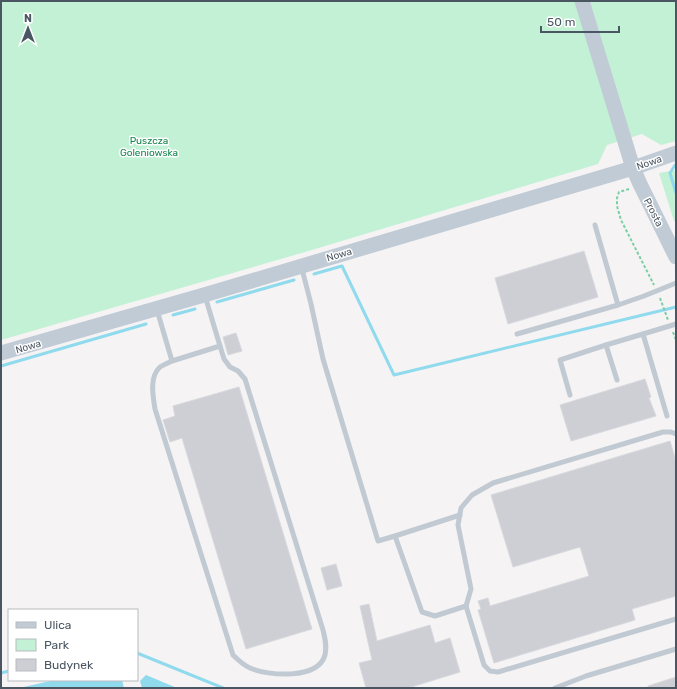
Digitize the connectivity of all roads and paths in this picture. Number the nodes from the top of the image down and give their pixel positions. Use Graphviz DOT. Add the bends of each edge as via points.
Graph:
graph roads {
  1 [pos="582,1"];
  2 [pos="676,153"];
  3 [pos="633,168"];
  4 [pos="633,187"];
  5 [pos="595,226"];
  6 [pos="676,256"];
  7 [pos="301,266"];
  8 [pos="676,283"];
  9 [pos="657,291"];
  10 [pos="204,295"];
  11 [pos="618,305"];
  12 [pos="156,309"];
  13 [pos="673,325"];
  14 [pos="517,334"];
  15 [pos="643,334"];
  16 [pos="676,340"];
  17 [pos="606,345"];
  18 [pos="220,346"];
  19 [pos="1,353"];
  20 [pos="172,361"];
  21 [pos="617,380"];
  22 [pos="570,395"];
  23 [pos="667,416"];
  24 [pos="676,434"];
  25 [pos="460,515"];
  26 [pos="394,536"];
  27 [pos="466,606"];
  28 [pos="676,619"];
  29 [pos="676,649"];
  30 [pos="555,688"];
  1 -- 3 [label="street, Prosta"];
  2 -- 3 [label="street, Nowa"];
  3 -- 6 [label="street, Prosta"];
  3 -- 7 [label="street, Nowa"];
  4 -- 9 [label="path" via="619,192 617,206 621,220"];
  5 -- 11 [label="lane"];
  7 -- 10 [label="street, Nowa"];
  7 -- 26 [label="lane" via="322,359 378,541"];
  8 -- 9 [label="lane"];
  9 -- 11 [label="lane"];
  9 -- 13 [label="path"];
  10 -- 12 [label="street, Nowa"];
  10 -- 18 [label="lane"];
  11 -- 14 [label="lane"];
  12 -- 19 [label="street, Nowa"];
  12 -- 20 [label="lane"];
  13 -- 15 [label="lane"];
  13 -- 16 [label="path"];
  15 -- 17 [label="lane"];
  15 -- 23 [label="lane"];
  17 -- 21 [label="lane"];
  17 -- 22 [label="lane" via="560,360"];
  18 -- 20 [label="lane"];
  18 -- 20 [label="lane" via="230,367 245,379 324,630 324,655 313,669 298,673 272,674 250,668 232,655 154,400 154,378 160,368"];
  24 -- 25 [label="lane" via="663,432 493,483 472,496 461,508"];
  25 -- 26 [label="lane"];
  25 -- 27 [label="lane" via="458,525 471,589"];
  26 -- 27 [label="lane" via="422,612 434,616"];
  27 -- 28 [label="lane" via="484,665 490,671 498,672"];
  29 -- 30 [label="lane"];
}
